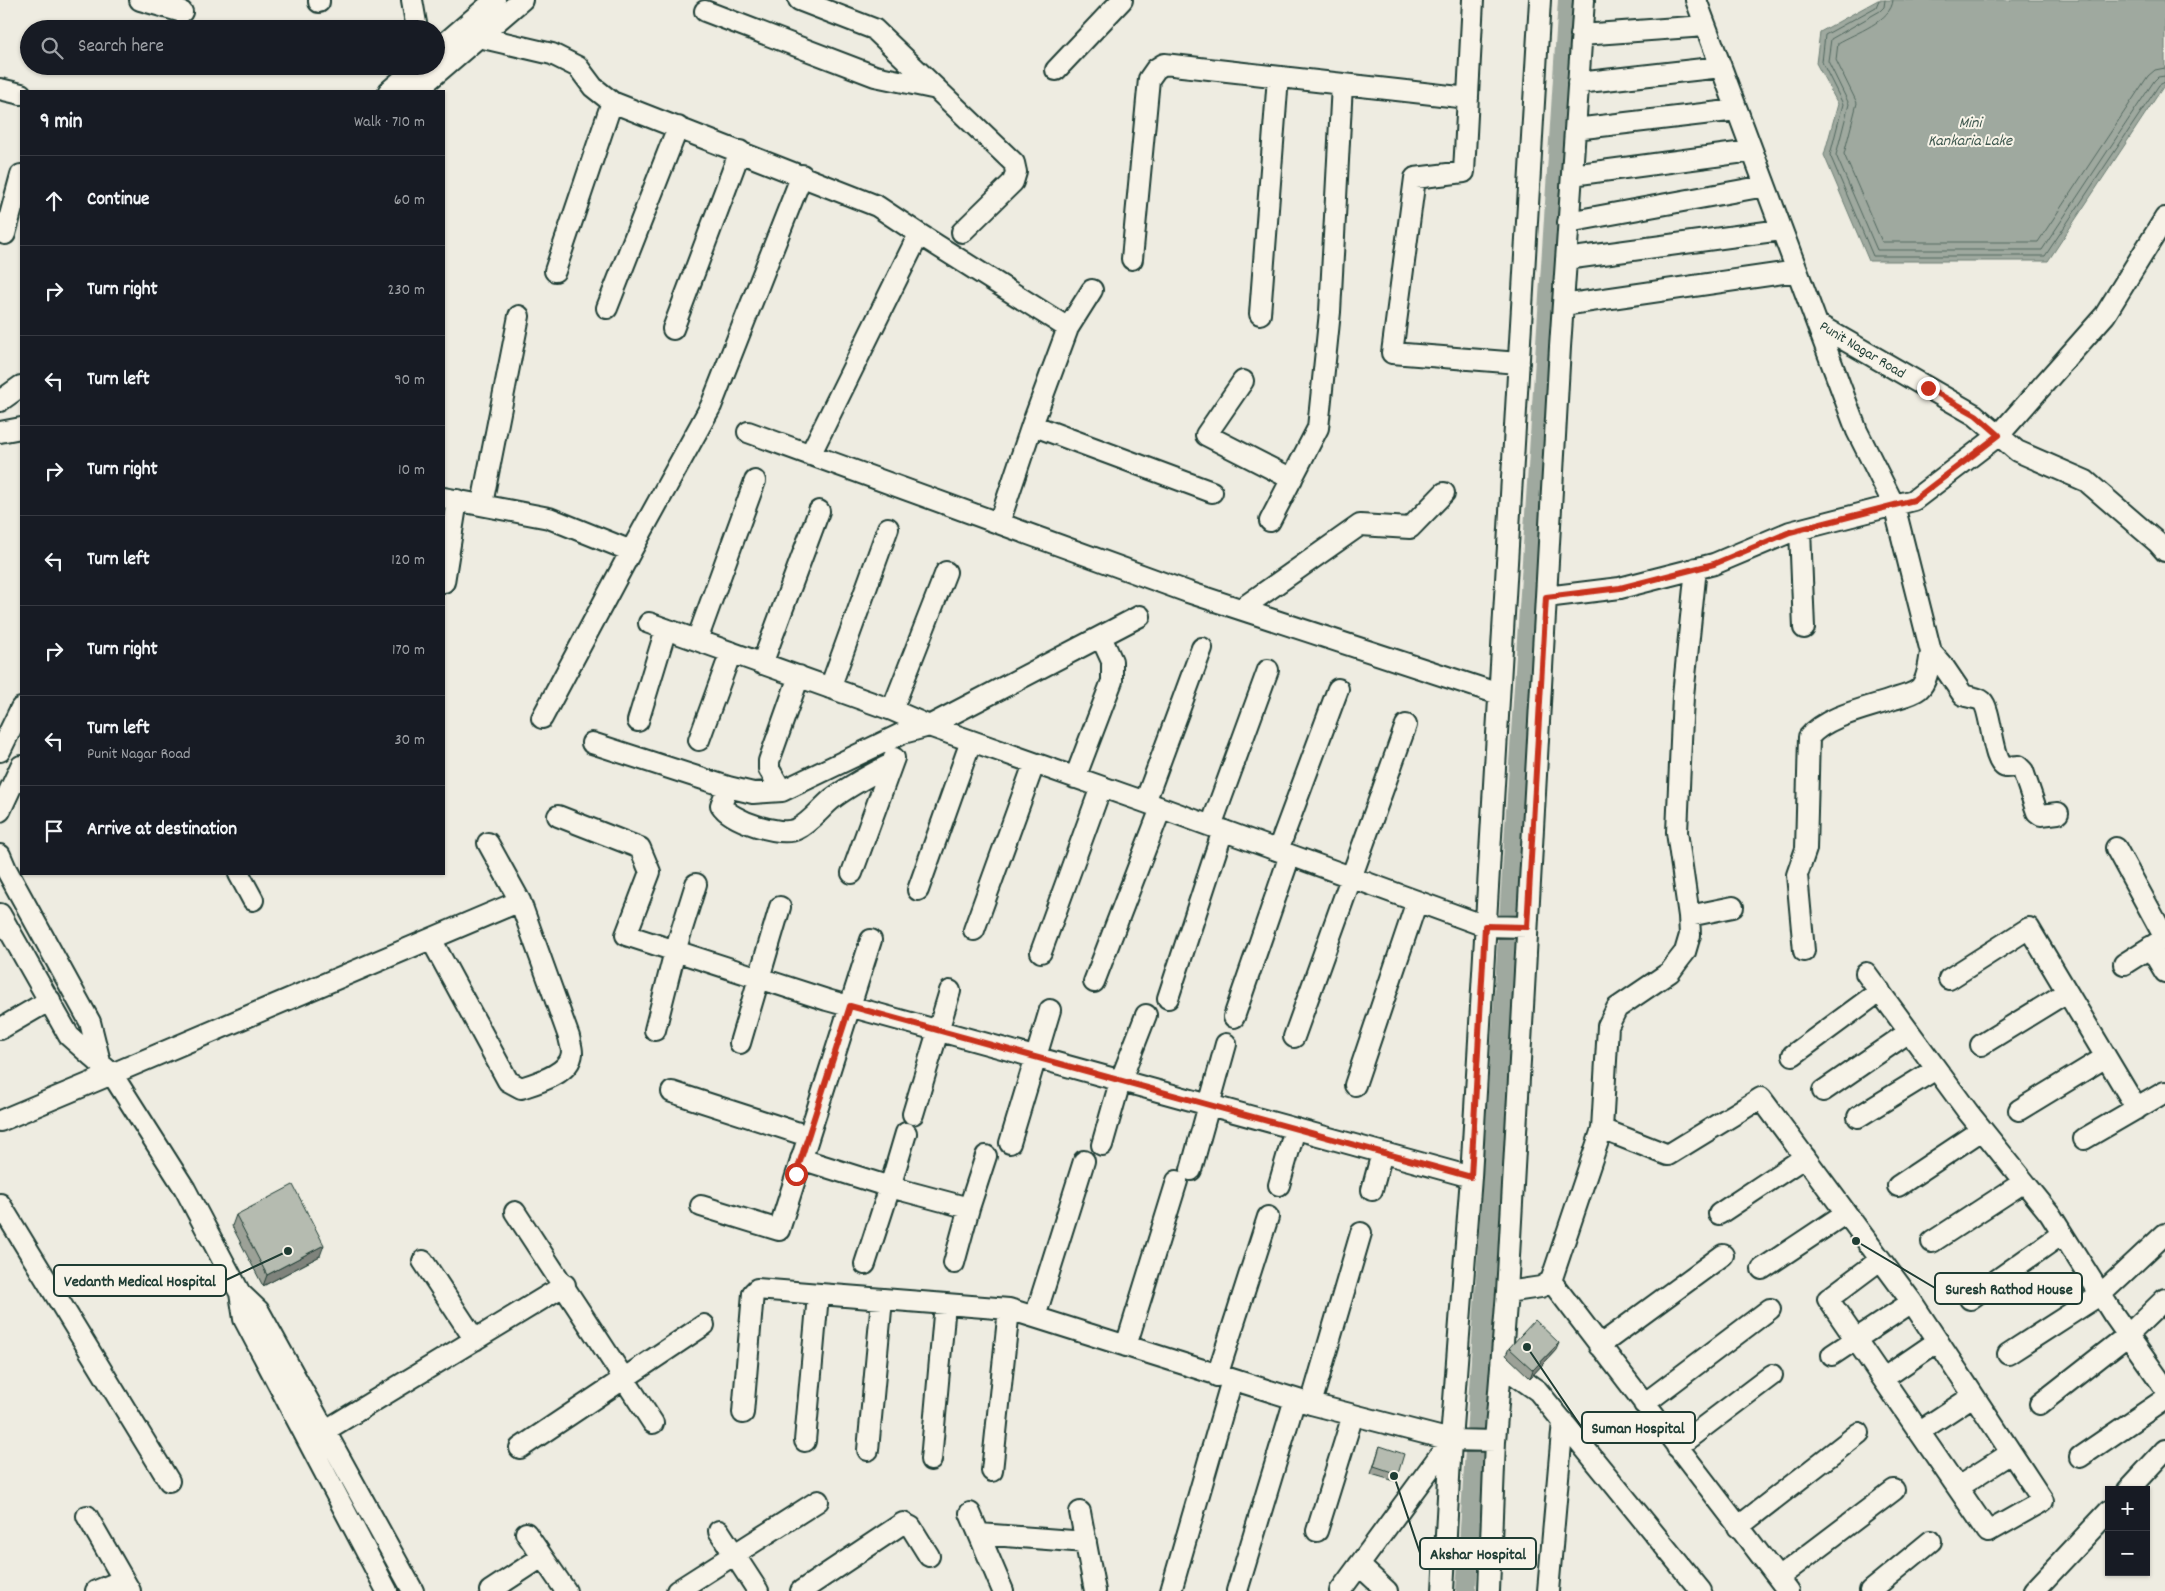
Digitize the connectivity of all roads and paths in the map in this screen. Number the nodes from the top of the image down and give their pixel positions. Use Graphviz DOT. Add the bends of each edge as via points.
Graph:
graph roads {
  1 [pos="140,0"];
  2 [pos="412,0"];
  3 [pos="495,0"];
  4 [pos="522,0"];
  5 [pos="799,0"];
  6 [pos="1122,0"];
  7 [pos="1473,0"];
  8 [pos="1540,0"];
  9 [pos="1584,0"];
  10 [pos="1696,0"];
  11 [pos="705,11"];
  12 [pos="182,12"];
  13 [pos="415,20"];
  14 [pos="1705,26"];
  15 [pos="1581,35"];
  16 [pos="478,37"];
  17 [pos="445,42"];
  18 [pos="445,66"];
  19 [pos="1721,68"];
  20 [pos="1056,70"];
  21 [pos="408,75"];
  22 [pos="434,75"];
  23 [pos="1278,77"];
  24 [pos="1578,83"];
  25 [pos="1342,84"];
  26 [pos="0,89"];
  27 [pos="937,89"];
  28 [pos="390,90"];
  29 [pos="417,90"];
  30 [pos="20,94"];
  31 [pos="1468,98"];
  32 [pos="612,102"];
  33 [pos="1737,110"];
  34 [pos="678,127"];
  35 [pos="1575,129"];
  36 [pos="740,151"];
  37 [pos="1752,152"];
  38 [pos="802,175"];
  39 [pos="1572,175"];
  40 [pos="20,179"];
  41 [pos="1765,186"];
  42 [pos="2165,218"];
  43 [pos="1568,222"];
  44 [pos="1781,230"];
  45 [pos="962,232"];
  46 [pos="5,234"];
  47 [pos="919,234"];
  48 [pos="1132,259"];
  49 [pos="1566,259"];
  50 [pos="556,271"];
  51 [pos="1797,271"];
  52 [pos="1092,290"];
  53 [pos="1563,306"];
  54 [pos="607,308"];
  55 [pos="1260,314"];
  56 [pos="519,316"];
  57 [pos="1817,324"];
  58 [pos="673,328"];
  59 [pos="1068,328"];
  60 [pos="1518,363"];
  61 [pos="1243,381"];
  62 [pos="20,387"];
  63 [pos="0,401"];
  64 [pos="1032,425"];
  65 [pos="20,428"];
  66 [pos="0,432"];
  67 [pos="748,432"];
  68 [pos="1999,435"];
  69 [pos="810,454"];
  70 [pos="1292,479"];
  71 [pos="755,481"];
  72 [pos="1212,492"];
  73 [pos="1444,493"];
  74 [pos="450,499"];
  75 [pos="482,504"];
  76 [pos="1894,505"];
  77 [pos="819,510"];
  78 [pos="1270,521"];
  79 [pos="999,523"];
  80 [pos="888,528"];
  81 [pos="1800,530"];
  82 [pos="2163,545"];
  83 [pos="631,551"];
  84 [pos="445,568"];
  85 [pos="1696,568"];
  86 [pos="946,572"];
  87 [pos="1546,597"];
  88 [pos="1240,610"];
  89 [pos="1140,616"];
  90 [pos="1804,628"];
  91 [pos="1101,636"];
  92 [pos="697,640"];
  93 [pos="1202,648"];
  94 [pos="731,652"];
  95 [pos="1931,652"];
  96 [pos="762,664"];
  97 [pos="1268,670"];
  98 [pos="799,676"];
  99 [pos="830,688"];
  100 [pos="1338,690"];
  101 [pos="1499,694"];
  102 [pos="20,710"];
  103 [pos="892,710"];
  104 [pos="542,718"];
  105 [pos="638,721"];
  106 [pos="1406,725"];
  107 [pos="929,726"];
  108 [pos="904,733"];
  109 [pos="699,740"];
  110 [pos="971,741"];
  111 [pos="592,743"];
  112 [pos="0,751"];
  113 [pos="891,764"];
  114 [pos="1034,764"];
  115 [pos="20,768"];
  116 [pos="1075,778"];
  117 [pos="1101,786"];
  118 [pos="728,788"];
  119 [pos="782,791"];
  120 [pos="1153,805"];
  121 [pos="0,811"];
  122 [pos="2058,813"];
  123 [pos="558,816"];
  124 [pos="1217,828"];
  125 [pos="488,843"];
  126 [pos="2116,848"];
  127 [pos="1284,852"];
  128 [pos="0,855"];
  129 [pos="852,873"];
  130 [pos="240,875"];
  131 [pos="1351,877"];
  132 [pos="696,884"];
  133 [pos="918,890"];
  134 [pos="253,900"];
  135 [pos="520,901"];
  136 [pos="1417,901"];
  137 [pos="780,907"];
  138 [pos="1733,907"];
  139 [pos="0,914"];
  140 [pos="1688,916"];
  141 [pos="1485,926"];
  142 [pos="1527,927"];
  143 [pos="974,930"];
  144 [pos="431,939"];
  145 [pos="871,940"];
  146 [pos="2160,941"];
  147 [pos="675,951"];
  148 [pos="1041,952"];
  149 [pos="1804,952"];
  150 [pos="2124,964"];
  151 [pos="2165,972"];
  152 [pos="1866,973"];
  153 [pos="759,978"];
  154 [pos="1949,979"];
  155 [pos="1094,982"];
  156 [pos="950,991"];
  157 [pos="1880,991"];
  158 [pos="2067,992"];
  159 [pos="1168,998"];
  160 [pos="50,1000"];
  161 [pos="850,1006"];
  162 [pos="1050,1010"];
  163 [pos="1146,1015"];
  164 [pos="1234,1017"];
  165 [pos="0,1029"];
  166 [pos="655,1030"];
  167 [pos="939,1030"];
  168 [pos="1910,1032"];
  169 [pos="1294,1037"];
  170 [pos="740,1043"];
  171 [pos="1226,1044"];
  172 [pos="1981,1045"];
  173 [pos="1792,1055"];
  174 [pos="1036,1057"];
  175 [pos="2106,1057"];
  176 [pos="106,1068"];
  177 [pos="1936,1069"];
  178 [pos="1120,1082"];
  179 [pos="1356,1085"];
  180 [pos="1823,1091"];
  181 [pos="672,1092"];
  182 [pos="2165,1092"];
  183 [pos="1208,1106"];
  184 [pos="2136,1109"];
  185 [pos="2019,1110"];
  186 [pos="913,1114"];
  187 [pos="1858,1117"];
  188 [pos="0,1121"];
  189 [pos="1295,1129"];
  190 [pos="1602,1129"];
  191 [pos="1982,1130"];
  192 [pos="906,1132"];
  193 [pos="808,1136"];
  194 [pos="2084,1139"];
  195 [pos="1010,1143"];
  196 [pos="1102,1145"];
  197 [pos="1382,1153"];
  198 [pos="986,1156"];
  199 [pos="1805,1157"];
  200 [pos="801,1159"];
  201 [pos="1084,1161"];
  202 [pos="1471,1177"];
  203 [pos="2024,1182"];
  204 [pos="1279,1185"];
  205 [pos="1898,1186"];
  206 [pos="890,1187"];
  207 [pos="1372,1190"];
  208 [pos="0,1204"];
  209 [pos="701,1206"];
  210 [pos="969,1208"];
  211 [pos="515,1212"];
  212 [pos="1846,1212"];
  213 [pos="1719,1214"];
  214 [pos="1268,1216"];
  215 [pos="1361,1233"];
  216 [pos="2062,1234"];
  217 [pos="2165,1234"];
  218 [pos="1932,1242"];
  219 [pos="1723,1255"];
  220 [pos="1880,1260"];
  221 [pos="423,1261"];
  222 [pos="954,1263"];
  223 [pos="865,1264"];
  224 [pos="1762,1269"];
  225 [pos="1551,1281"];
  226 [pos="565,1285"];
  227 [pos="1507,1292"];
  228 [pos="240,1293"];
  229 [pos="2101,1294"];
  230 [pos="818,1295"];
  231 [pos="2165,1298"];
  232 [pos="882,1299"];
  233 [pos="1970,1299"];
  234 [pos="1912,1302"];
  235 [pos="945,1304"];
  236 [pos="1009,1309"];
  237 [pos="1770,1309"];
  238 [pos="1035,1317"];
  239 [pos="704,1324"];
  240 [pos="2128,1335"];
  241 [pos="1856,1338"];
  242 [pos="475,1340"];
  243 [pos="1938,1341"];
  244 [pos="1126,1346"];
  245 [pos="1599,1346"];
  246 [pos="2008,1354"];
  247 [pos="1832,1355"];
  248 [pos="1501,1365"];
  249 [pos="1772,1375"];
  250 [pos="2162,1375"];
  251 [pos="1225,1378"];
  252 [pos="1884,1378"];
  253 [pos="624,1379"];
  254 [pos="1974,1396"];
  255 [pos="2165,1399"];
  256 [pos="1303,1402"];
  257 [pos="1644,1404"];
  258 [pos="2040,1404"];
  259 [pos="743,1413"];
  260 [pos="1353,1415"];
  261 [pos="1563,1421"];
  262 [pos="653,1424"];
  263 [pos="326,1430"];
  264 [pos="1920,1431"];
  265 [pos="1858,1433"];
  266 [pos="1450,1440"];
  267 [pos="805,1441"];
  268 [pos="1495,1441"];
  269 [pos="1677,1447"];
  270 [pos="520,1448"];
  271 [pos="868,1450"];
  272 [pos="2165,1450"];
  273 [pos="2011,1453"];
  274 [pos="2080,1457"];
  275 [pos="930,1460"];
  276 [pos="992,1471"];
  277 [pos="169,1481"];
  278 [pos="2132,1486"];
  279 [pos="1958,1487"];
  280 [pos="1894,1490"];
  281 [pos="818,1501"];
  282 [pos="1080,1512"];
  283 [pos="970,1513"];
  284 [pos="2105,1515"];
  285 [pos="87,1516"];
  286 [pos="1738,1527"];
  287 [pos="719,1531"];
  288 [pos="1317,1532"];
  289 [pos="526,1533"];
  290 [pos="979,1534"];
  291 [pos="1931,1541"];
  292 [pos="1086,1542"];
  293 [pos="735,1554"];
  294 [pos="929,1556"];
  295 [pos="542,1557"];
  296 [pos="1359,1565"];
  297 [pos="1783,1585"];
  298 [pos="126,1586"];
  299 [pos="96,1591"];
  300 [pos="387,1591"];
  301 [pos="413,1591"];
  302 [pos="490,1591"];
  303 [pos="566,1591"];
  304 [pos="677,1591"];
  305 [pos="758,1591"];
  306 [pos="801,1591"];
  307 [pos="1003,1591"];
  308 [pos="1095,1591"];
  309 [pos="1171,1591"];
  310 [pos="1237,1591"];
  311 [pos="1340,1591"];
  312 [pos="1387,1591"];
  313 [pos="1443,1591"];
  314 [pos="1489,1591"];
  315 [pos="1548,1591"];
  316 [pos="1701,1591"];
  317 [pos="1870,1591"];
  318 [pos="2034,1591"];
  1 -- 12 [label="street"];
  2 -- 13 [label="street"];
  3 -- 17 [label="street"];
  4 -- 16 [label="street"];
  5 -- 27 [label="street" via="874,30"];
  6 -- 20 [label="street"];
  7 -- 31 [label="street"];
  8 -- 60 [label="street"];
  9 -- 15 [label="street"];
  10 -- 14 [label="street, Punit Nagar Road"];
  11 -- 27 [label="street" via="875,76"];
  14 -- 15 [label="street"];
  14 -- 19 [label="street, Punit Nagar Road"];
  15 -- 24 [label="street"];
  16 -- 18 [label="street"];
  16 -- 32 [label="street" via="552,54 578,67 593,87"];
  19 -- 24 [label="street"];
  19 -- 33 [label="street, Punit Nagar Road"];
  21 -- 28 [label="street"];
  22 -- 29 [label="street"];
  23 -- 25 [label="street"];
  23 -- 48 [label="street" via="1164,64 1156,69 1149,79"];
  23 -- 55 [label="street"];
  24 -- 35 [label="street"];
  25 -- 31 [label="street"];
  25 -- 70 [label="street" via="1330,312 1318,428"];
  26 -- 30 [label="street"];
  27 -- 45 [label="street" via="1014,163 1016,172 1013,182"];
  31 -- 60 [label="street" via="1464,172 1414,178 1392,353"];
  32 -- 34 [label="street"];
  32 -- 50 [label="street"];
  33 -- 35 [label="street"];
  33 -- 37 [label="street, Punit Nagar Road"];
  34 -- 36 [label="street"];
  34 -- 54 [label="street"];
  35 -- 39 [label="street"];
  36 -- 38 [label="street"];
  36 -- 58 [label="street"];
  37 -- 39 [label="street"];
  37 -- 41 [label="street, Punit Nagar Road"];
  38 -- 47 [label="street" via="877,206"];
  38 -- 83 [label="street" via="711,406"];
  39 -- 43 [label="street"];
  40 -- 46 [label="street"];
  41 -- 43 [label="street"];
  41 -- 44 [label="street, Punit Nagar Road"];
  42 -- 68 [label="street" via="2104,315"];
  43 -- 49 [label="street"];
  44 -- 49 [label="street"];
  44 -- 51 [label="street, Punit Nagar Road"];
  47 -- 59 [label="street"];
  47 -- 69 [label="street"];
  49 -- 53 [label="street"];
  51 -- 53 [label="street"];
  51 -- 57 [label="street, Punit Nagar Road"];
  52 -- 59 [label="street"];
  53 -- 87 [label="street"];
  56 -- 75 [label="street"];
  57 -- 68 [label="street, Punit Nagar Road" via="1976,415"];
  57 -- 76 [label="street" via="1857,431"];
  59 -- 64 [label="street"];
  60 -- 101 [label="street"];
  61 -- 70 [label="street" via="1206,435"];
  62 -- 63 [label="street"];
  64 -- 72 [label="street"];
  64 -- 79 [label="street"];
  65 -- 66 [label="street"];
  67 -- 69 [label="street"];
  68 -- 76 [label="street" via="1914,500"];
  68 -- 82 [label="street, Punit Nagar Road" via="2017,451 2086,481"];
  69 -- 79 [label="street"];
  70 -- 78 [label="street"];
  71 -- 92 [label="street"];
  73 -- 88 [label="street" via="1410,528 1360,526"];
  74 -- 75 [label="street"];
  74 -- 84 [label="street"];
  75 -- 83 [label="street" via="549,518"];
  76 -- 81 [label="street"];
  76 -- 95 [label="street"];
  77 -- 96 [label="street"];
  79 -- 88 [label="street"];
  80 -- 99 [label="street"];
  81 -- 85 [label="street"];
  81 -- 90 [label="street"];
  83 -- 104 [label="street"];
  85 -- 87 [label="street" via="1620,588"];
  85 -- 140 [label="street" via="1683,696 1677,832"];
  86 -- 103 [label="street"];
  87 -- 142 [label="street"];
  88 -- 101 [label="street"];
  89 -- 91 [label="street"];
  91 -- 107 [label="street"];
  91 -- 116 [label="street" via="1112,661 1112,681"];
  92 -- 94 [label="street"];
  92 -- 105 [label="street" via="658,626"];
  93 -- 120 [label="street"];
  94 -- 96 [label="street"];
  94 -- 109 [label="street"];
  95 -- 122 [label="street" via="1963,695 1977,698 1984,704 2002,764 2018,766 2023,771 2037,812 2041,815"];
  95 -- 149 [label="street" via="1919,688 1827,722 1809,737 1806,849 1797,875"];
  96 -- 98 [label="street"];
  97 -- 124 [label="street"];
  98 -- 99 [label="street"];
  98 -- 119 [label="street" via="769,761 769,769"];
  99 -- 103 [label="street"];
  100 -- 127 [label="street"];
  101 -- 141 [label="street"];
  102 -- 112 [label="street"];
  103 -- 107 [label="street"];
  106 -- 131 [label="street"];
  107 -- 108 [label="street"];
  107 -- 110 [label="street"];
  108 -- 113 [label="street"];
  108 -- 119 [label="street"];
  110 -- 114 [label="street"];
  110 -- 133 [label="street"];
  111 -- 118 [label="street"];
  113 -- 118 [label="street" via="848,786 798,829 787,833 740,821 724,810 721,805"];
  113 -- 129 [label="street"];
  114 -- 116 [label="street"];
  114 -- 143 [label="street"];
  115 -- 121 [label="street"];
  116 -- 117 [label="street"];
  117 -- 120 [label="street"];
  117 -- 148 [label="street"];
  118 -- 119 [label="street" via="753,793"];
  120 -- 124 [label="street"];
  120 -- 155 [label="street"];
  123 -- 147 [label="street" via="640,848 650,872 626,935"];
  124 -- 127 [label="street"];
  124 -- 159 [label="street"];
  125 -- 135 [label="street"];
  126 -- 146 [label="street"];
  127 -- 131 [label="street"];
  127 -- 164 [label="street"];
  128 -- 176 [label="street" via="90,1022"];
  130 -- 134 [label="street"];
  131 -- 136 [label="street"];
  131 -- 169 [label="street"];
  132 -- 147 [label="street"];
  135 -- 144 [label="street"];
  135 -- 144 [label="street" via="572,1053 568,1064 547,1080 521,1088 508,1081"];
  136 -- 141 [label="street"];
  136 -- 179 [label="street"];
  137 -- 153 [label="street"];
  138 -- 140 [label="street"];
  139 -- 160 [label="street"];
  140 -- 190 [label="street" via="1690,935 1685,952 1670,972 1617,1008 1608,1026"];
  141 -- 142 [label="street"];
  141 -- 202 [label="street"];
  142 -- 227 [label="street"];
  144 -- 176 [label="street"];
  145 -- 161 [label="street"];
  146 -- 150 [label="street"];
  146 -- 151 [label="street"];
  147 -- 153 [label="street"];
  147 -- 166 [label="street"];
  152 -- 157 [label="street"];
  153 -- 161 [label="street"];
  153 -- 170 [label="street"];
  154 -- 158 [label="street" via="2029,928"];
  156 -- 167 [label="street"];
  157 -- 168 [label="street"];
  157 -- 173 [label="street"];
  158 -- 172 [label="street"];
  158 -- 175 [label="street"];
  160 -- 165 [label="street"];
  160 -- 176 [label="street" via="69,1036"];
  161 -- 167 [label="street"];
  161 -- 193 [label="street"];
  162 -- 174 [label="street"];
  163 -- 178 [label="street"];
  167 -- 174 [label="street"];
  167 -- 186 [label="street"];
  168 -- 177 [label="street"];
  168 -- 180 [label="street"];
  171 -- 183 [label="street"];
  174 -- 178 [label="street"];
  174 -- 195 [label="street"];
  175 -- 184 [label="street"];
  175 -- 185 [label="street"];
  176 -- 188 [label="street"];
  176 -- 228 [label="street" via="185,1188"];
  177 -- 187 [label="street"];
  177 -- 191 [label="street"];
  178 -- 183 [label="street"];
  178 -- 196 [label="street"];
  181 -- 193 [label="street"];
  182 -- 184 [label="street"];
  183 -- 189 [label="street"];
  183 -- 244 [label="street"];
  184 -- 194 [label="street"];
  189 -- 197 [label="street"];
  189 -- 204 [label="street"];
  190 -- 199 [label="street" via="1668,1155 1760,1098"];
  190 -- 225 [label="street"];
  191 -- 203 [label="street"];
  191 -- 205 [label="street"];
  192 -- 206 [label="street"];
  193 -- 200 [label="street"];
  197 -- 202 [label="street"];
  197 -- 207 [label="street"];
  198 -- 210 [label="street"];
  199 -- 212 [label="street"];
  199 -- 213 [label="street"];
  200 -- 206 [label="street"];
  200 -- 209 [label="street" via="779,1230"];
  201 -- 238 [label="street"];
  202 -- 266 [label="street"];
  203 -- 216 [label="street"];
  203 -- 218 [label="street"];
  206 -- 210 [label="street"];
  206 -- 223 [label="street"];
  208 -- 277 [label="street"];
  210 -- 222 [label="street"];
  211 -- 226 [label="street"];
  212 -- 220 [label="street"];
  212 -- 224 [label="street"];
  214 -- 251 [label="street"];
  215 -- 256 [label="street"];
  216 -- 229 [label="street"];
  216 -- 233 [label="street"];
  217 -- 229 [label="street"];
  219 -- 245 [label="street"];
  220 -- 234 [label="street"];
  220 -- 241 [label="street" via="1828,1299"];
  221 -- 242 [label="street"];
  225 -- 227 [label="street" via="1541,1287"];
  225 -- 245 [label="street"];
  226 -- 242 [label="street"];
  226 -- 253 [label="street"];
  227 -- 248 [label="street"];
  228 -- 263 [label="street" via="259,1310"];
  228 -- 300 [label="street" via="244,1319"];
  229 -- 240 [label="street"];
  229 -- 246 [label="street"];
  230 -- 232 [label="street"];
  230 -- 259 [label="street" via="757,1289 753,1293"];
  230 -- 267 [label="street"];
  231 -- 240 [label="street"];
  232 -- 235 [label="street"];
  232 -- 271 [label="street"];
  234 -- 241 [label="street"];
  234 -- 243 [label="street"];
  235 -- 236 [label="street"];
  235 -- 275 [label="street"];
  236 -- 238 [label="street"];
  236 -- 276 [label="street"];
  237 -- 257 [label="street"];
  238 -- 244 [label="street"];
  239 -- 253 [label="street"];
  240 -- 250 [label="street"];
  240 -- 258 [label="street"];
  241 -- 247 [label="street"];
  241 -- 252 [label="street"];
  242 -- 263 [label="street"];
  243 -- 252 [label="street"];
  243 -- 254 [label="street"];
  244 -- 251 [label="street"];
  245 -- 257 [label="street"];
  248 -- 261 [label="street" via="1538,1391"];
  248 -- 268 [label="street"];
  249 -- 269 [label="street"];
  251 -- 256 [label="street"];
  251 -- 309 [label="street"];
  252 -- 264 [label="street"];
  253 -- 262 [label="street"];
  253 -- 270 [label="street"];
  254 -- 264 [label="street"];
  254 -- 273 [label="street"];
  255 -- 274 [label="street"];
  256 -- 260 [label="street"];
  256 -- 310 [label="street"];
  257 -- 269 [label="street"];
  260 -- 266 [label="street"];
  260 -- 288 [label="street"];
  261 -- 315 [label="street"];
  261 -- 316 [label="street"];
  263 -- 301 [label="street"];
  264 -- 279 [label="street"];
  265 -- 286 [label="street"];
  266 -- 268 [label="street"];
  266 -- 296 [label="street"];
  266 -- 313 [label="street"];
  268 -- 314 [label="street"];
  269 -- 286 [label="street"];
  272 -- 278 [label="street"];
  273 -- 279 [label="street"];
  273 -- 279 [label="street" via="2043,1501 1988,1532"];
  280 -- 297 [label="street"];
  281 -- 293 [label="street"];
  282 -- 292 [label="street"];
  283 -- 290 [label="street"];
  284 -- 318 [label="street"];
  285 -- 298 [label="street"];
  286 -- 297 [label="street"];
  287 -- 293 [label="street"];
  289 -- 295 [label="street"];
  290 -- 292 [label="street"];
  290 -- 307 [label="street"];
  291 -- 317 [label="street"];
  292 -- 308 [label="street"];
  293 -- 304 [label="street"];
  293 -- 305 [label="street"];
  294 -- 306 [label="street" via="911,1527 903,1523"];
  295 -- 302 [label="street"];
  295 -- 303 [label="street"];
  296 -- 311 [label="street"];
  296 -- 312 [label="street"];
  298 -- 299 [label="street"];
}
